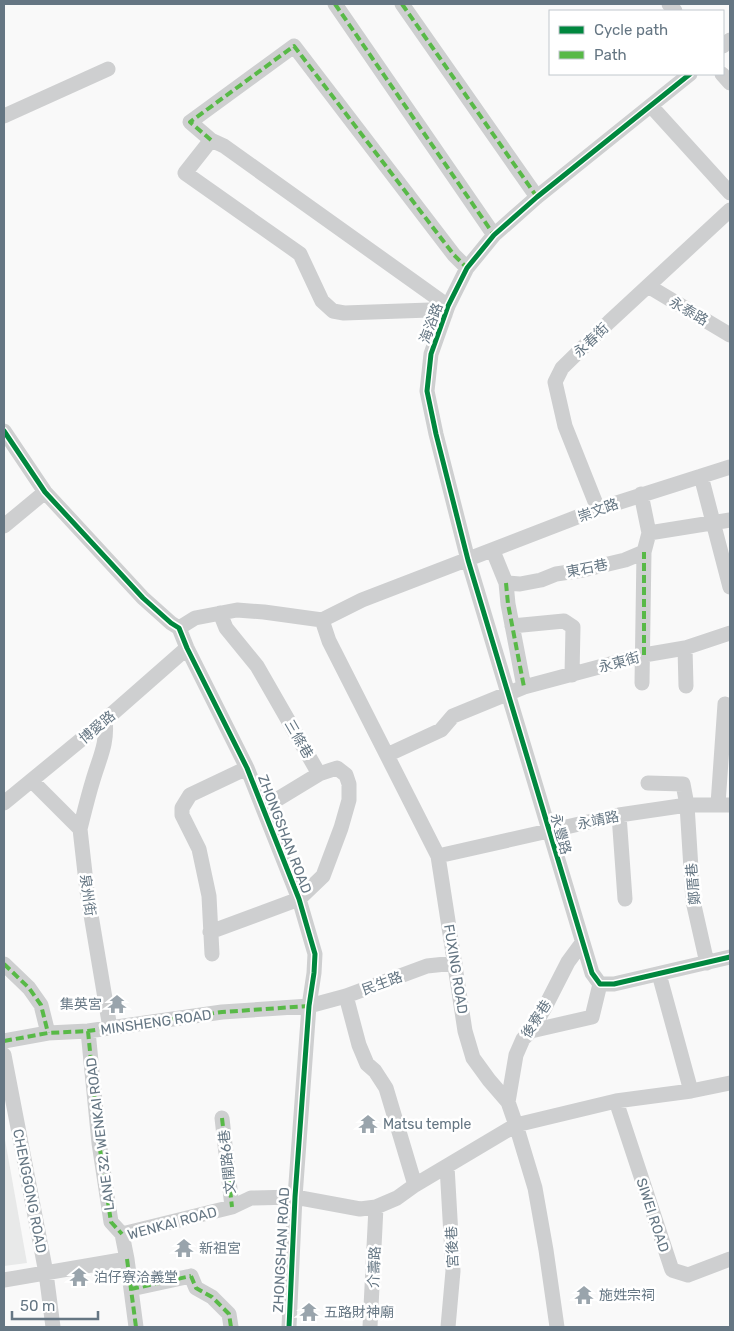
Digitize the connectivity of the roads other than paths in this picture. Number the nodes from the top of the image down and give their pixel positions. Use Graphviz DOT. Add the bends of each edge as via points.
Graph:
graph roads {
  1 [pos="335,4"];
  2 [pos="402,4"];
  3 [pos="108,70"];
  4 [pos="689,75"];
  5 [pos="651,106"];
  6 [pos="4,116"];
  7 [pos="211,140"];
  8 [pos="730,193"];
  9 [pos="537,197"];
  10 [pos="730,210"];
  11 [pos="494,235"];
  12 [pos="467,268"];
  13 [pos="648,286"];
  14 [pos="447,310"];
  15 [pos="730,335"];
  16 [pos="4,430"];
  17 [pos="730,467"];
  18 [pos="701,476"];
  19 [pos="45,492"];
  20 [pos="641,494"];
  21 [pos="598,509"];
  22 [pos="730,520"];
  23 [pos="713,523"];
  24 [pos="4,526"];
  25 [pos="649,533"];
  26 [pos="493,551"];
  27 [pos="644,552"];
  28 [pos="468,560"];
  29 [pos="506,583"];
  30 [pos="730,588"];
  31 [pos="220,613"];
  32 [pos="322,620"];
  33 [pos="512,626"];
  34 [pos="180,628"];
  35 [pos="730,633"];
  36 [pos="187,648"];
  37 [pos="685,648"];
  38 [pos="644,655"];
  39 [pos="572,675"];
  40 [pos="642,682"];
  41 [pos="686,686"];
  42 [pos="524,687"];
  43 [pos="508,693"];
  44 [pos="725,704"];
  45 [pos="104,720"];
  46 [pos="387,756"];
  47 [pos="247,768"];
  48 [pos="319,774"];
  49 [pos="32,781"];
  50 [pos="648,783"];
  51 [pos="4,803"];
  52 [pos="724,804"];
  53 [pos="687,805"];
  54 [pos="264,808"];
  55 [pos="619,815"];
  56 [pos="80,829"];
  57 [pos="548,830"];
  58 [pos="438,856"];
  59 [pos="299,899"];
  60 [pos="625,899"];
  61 [pos="210,932"];
  62 [pos="582,943"];
  63 [pos="212,954"];
  64 [pos="730,957"];
  65 [pos="455,962"];
  66 [pos="707,962"];
  67 [pos="4,964"];
  68 [pos="659,974"];
  69 [pos="600,984"];
  70 [pos="346,996"];
  71 [pos="309,1006"];
  72 [pos="110,1028"];
  73 [pos="88,1031"];
  74 [pos="532,1031"];
  75 [pos="48,1034"];
  76 [pos="4,1041"];
  77 [pos="4,1054"];
  78 [pos="730,1083"];
  79 [pos="691,1091"];
  80 [pos="616,1101"];
  81 [pos="508,1102"];
  82 [pos="222,1118"];
  83 [pos="516,1125"];
  84 [pos="447,1166"];
  85 [pos="415,1185"];
  86 [pos="294,1197"];
  87 [pos="376,1206"];
  88 [pos="232,1207"];
  89 [pos="122,1234"];
  90 [pos="127,1259"];
  91 [pos="730,1259"];
  92 [pos="46,1273"];
  93 [pos="4,1280"];
  94 [pos="131,1289"];
  95 [pos="53,1327"];
  96 [pos="136,1327"];
  97 [pos="231,1327"];
  98 [pos="289,1327"];
  99 [pos="370,1327"];
  100 [pos="448,1327"];
  101 [pos="556,1327"];
  1 -- 11 [label="street"];
  2 -- 9 [label="street"];
  3 -- 6 [label="street"];
  4 -- 5 [label="street, 海浴路"];
  5 -- 8 [label="street"];
  5 -- 9 [label="street, 海浴路"];
  7 -- 12 [label="street" via="190,122 294,46"];
  7 -- 14 [label="street" via="224,146"];
  7 -- 14 [label="street" via="185,174 300,254 322,301 333,312"];
  9 -- 11 [label="street, 海浴路"];
  10 -- 13 [label="street, 永春街"];
  11 -- 12 [label="street, 海浴路"];
  12 -- 14 [label="street, 海浴路"];
  13 -- 15 [label="street, 永泰路"];
  13 -- 21 [label="street, 永春街" via="562,368 555,382 564,426"];
  14 -- 28 [label="street, 海浴路" via="431,354 427,391"];
  16 -- 19 [label="street"];
  17 -- 18 [label="street, 崇文路"];
  18 -- 20 [label="street, 崇文路"];
  18 -- 23 [label="street"];
  19 -- 24 [label="street"];
  19 -- 34 [label="street" via="143,598"];
  20 -- 21 [label="street, 崇文路"];
  20 -- 25 [label="street"];
  21 -- 26 [label="street, 崇文路"];
  22 -- 23 [label="street"];
  23 -- 25 [label="street"];
  23 -- 30 [label="street"];
  25 -- 27 [label="street"];
  26 -- 28 [label="street, 崇文路"];
  26 -- 29 [label="street"];
  27 -- 29 [label="street, 東石巷" via="625,560 541,580"];
  27 -- 38 [label="street"];
  28 -- 32 [label="street" via="362,600"];
  28 -- 43 [label="street, 永豐路"];
  29 -- 33 [label="street"];
  31 -- 32 [label="street" via="237,610"];
  31 -- 34 [label="street" via="195,618"];
  31 -- 48 [label="street, 三條巷" via="226,628 257,666"];
  32 -- 46 [label="street, FUXING ROAD" via="329,641"];
  33 -- 39 [label="street" via="564,620 572,627"];
  33 -- 42 [label="street"];
  34 -- 36 [label="street, ZHONGSHAN ROAD"];
  35 -- 37 [label="street, 永東街"];
  36 -- 45 [label="street, 博愛路"];
  36 -- 47 [label="street, ZHONGSHAN ROAD"];
  37 -- 38 [label="street, 永東街"];
  37 -- 41 [label="street"];
  38 -- 39 [label="street, 永東街"];
  38 -- 40 [label="street"];
  39 -- 42 [label="street, 永東街"];
  42 -- 43 [label="street, 永東街"];
  43 -- 46 [label="street" via="453,716 441,730"];
  43 -- 57 [label="street, 永豐路"];
  44 -- 52 [label="street"];
  45 -- 49 [label="street, 博愛路"];
  45 -- 56 [label="street" via="104,748"];
  46 -- 58 [label="street, FUXING ROAD"];
  47 -- 54 [label="street, ZHONGSHAN ROAD"];
  47 -- 61 [label="street" via="190,795 182,808 182,815 200,849 209,896"];
  48 -- 54 [label="street"];
  48 -- 59 [label="street, 三條巷" via="337,768 346,775 349,800 324,876"];
  49 -- 51 [label="street, 博愛路"];
  49 -- 56 [label="street"];
  50 -- 53 [label="street, 鄭厝巷" via="683,784"];
  52 -- 53 [label="street, 永靖路"];
  53 -- 55 [label="street, 永靖路"];
  53 -- 66 [label="street, 鄭厝巷" via="693,901"];
  54 -- 59 [label="street, ZHONGSHAN ROAD"];
  55 -- 57 [label="street, 永靖路"];
  55 -- 60 [label="street"];
  56 -- 72 [label="street, 泉州街"];
  57 -- 58 [label="street, 永靖路"];
  57 -- 62 [label="street, 永豐路"];
  58 -- 65 [label="street, FUXING ROAD"];
  59 -- 61 [label="street"];
  59 -- 71 [label="street, ZHONGSHAN ROAD" via="315,954"];
  61 -- 63 [label="street"];
  62 -- 69 [label="street, 永豐路" via="592,973"];
  62 -- 74 [label="street, 後寮巷" via="568,962"];
  64 -- 66 [label="street"];
  65 -- 70 [label="street, 民生路" via="427,966"];
  65 -- 81 [label="street, FUXING ROAD" via="465,1031 473,1058"];
  66 -- 68 [label="street"];
  67 -- 75 [label="street" via="41,1005"];
  68 -- 69 [label="street"];
  68 -- 79 [label="street"];
  69 -- 74 [label="street" via="592,1017"];
  70 -- 71 [label="street, 民生路"];
  70 -- 85 [label="street" via="367,1064 386,1088"];
  71 -- 72 [label="street, MINSHENG ROAD" via="222,1012"];
  71 -- 86 [label="street, ZHONGSHAN ROAD"];
  72 -- 73 [label="street, MINSHENG ROAD"];
  73 -- 75 [label="street, MINSHENG ROAD"];
  73 -- 89 [label="street, LANE 32, WENKAI ROAD" via="111,1222"];
  74 -- 81 [label="street, 後寮巷" via="523,1039 516,1054"];
  75 -- 76 [label="street, MINSHENG ROAD"];
  77 -- 92 [label="street, CHENGGONG ROAD"];
  78 -- 79 [label="street, WENKAI ROAD"];
  79 -- 80 [label="street, WENKAI ROAD"];
  80 -- 83 [label="street, WENKAI ROAD"];
  80 -- 91 [label="street, SIWEI ROAD" via="672,1270 688,1275"];
  81 -- 83 [label="street, FUXING ROAD"];
  82 -- 88 [label="street, 文開路6巷"];
  83 -- 84 [label="street, WENKAI ROAD"];
  83 -- 101 [label="street, FUXING ROAD" via="535,1188"];
  84 -- 85 [label="street, WENKAI ROAD"];
  84 -- 100 [label="street, 宮後巷" via="454,1270"];
  85 -- 87 [label="street, WENKAI ROAD" via="397,1198"];
  86 -- 87 [label="street, WENKAI ROAD" via="360,1209"];
  86 -- 88 [label="street, WENKAI ROAD" via="251,1198"];
  86 -- 98 [label="street, ZHONGSHAN ROAD"];
  87 -- 99 [label="street, 介壽路"];
  88 -- 89 [label="street, WENKAI ROAD"];
  89 -- 90 [label="street, WENKAI ROAD"];
  90 -- 92 [label="street, WENKAI ROAD"];
  90 -- 94 [label="street"];
  92 -- 93 [label="street, WENKAI ROAD"];
  92 -- 95 [label="street, CHENGGONG ROAD"];
  94 -- 96 [label="street"];
  94 -- 97 [label="street" via="191,1276 196,1288 229,1314"];
}
